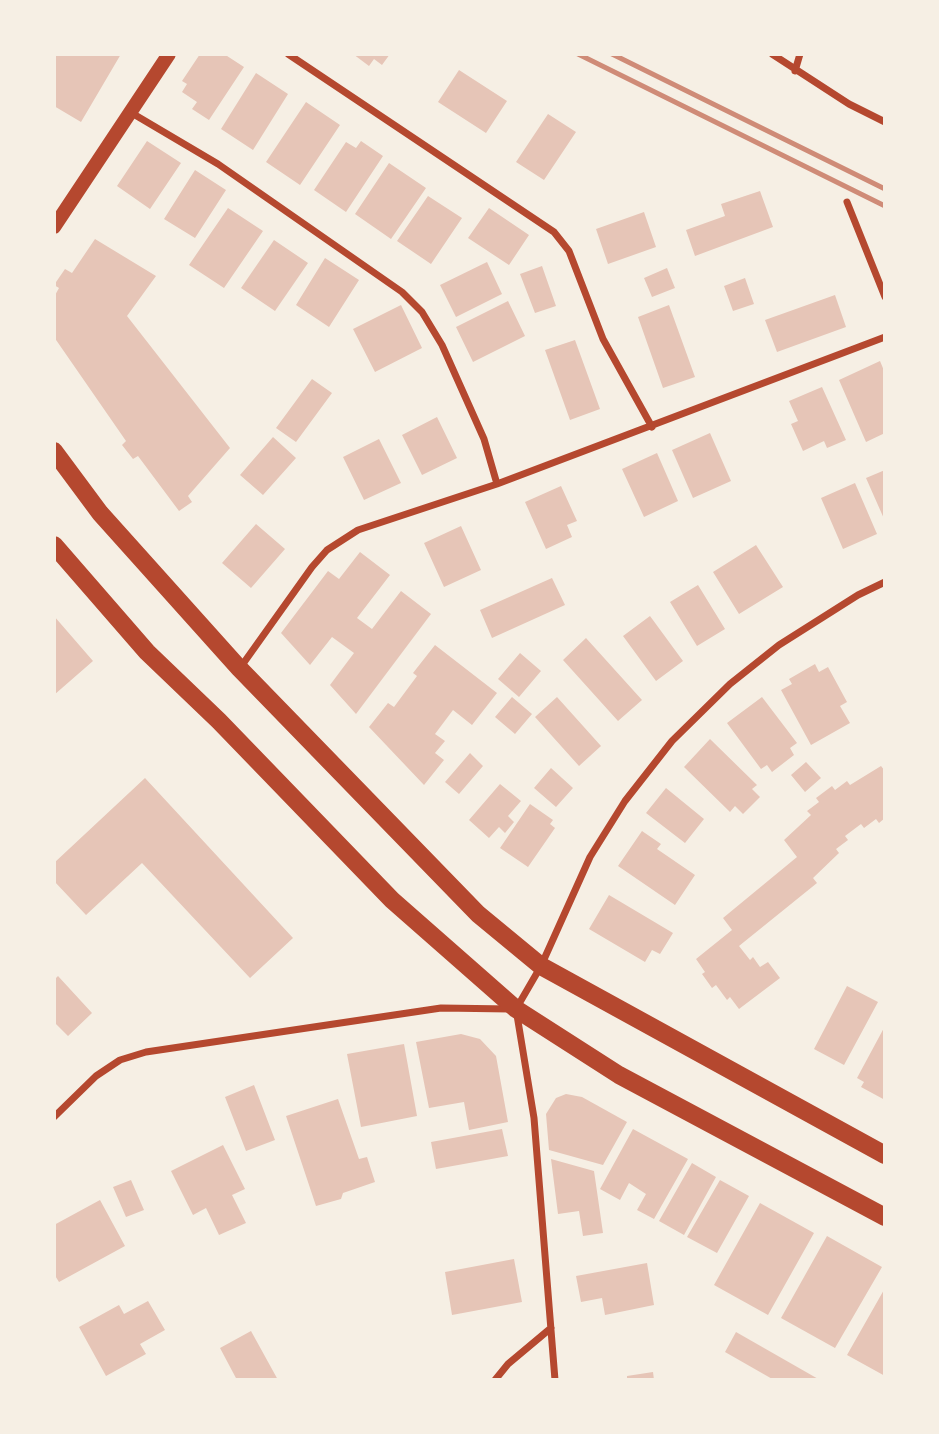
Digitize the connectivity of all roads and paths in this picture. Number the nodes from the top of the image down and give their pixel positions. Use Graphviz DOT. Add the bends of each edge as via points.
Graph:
graph roads {
  1 [pos="169,54"];
  2 [pos="288,54"];
  3 [pos="772,54"];
  4 [pos="800,54"];
  5 [pos="795,71"];
  6 [pos="129,112"];
  7 [pos="885,122"];
  8 [pos="847,202"];
  9 [pos="54,227"];
  10 [pos="885,298"];
  11 [pos="885,337"];
  12 [pos="652,427"];
  13 [pos="54,451"];
  14 [pos="497,484"];
  15 [pos="54,545"];
  16 [pos="885,582"];
  17 [pos="239,668"];
  18 [pos="541,966"];
  19 [pos="516,1009"];
  20 [pos="54,1117"];
  21 [pos="885,1156"];
  22 [pos="885,1217"];
  23 [pos="551,1328"];
  24 [pos="495,1380"];
  25 [pos="555,1380"];
  1 -- 6 [label="main road"];
  2 -- 12 [label="street" via="554,232 569,251 603,339"];
  3 -- 5 [label="street"];
  4 -- 5 [label="street"];
  5 -- 7 [label="street"];
  6 -- 9 [label="main road"];
  6 -- 14 [label="street" via="218,164 402,292 422,312 484,439"];
  8 -- 10 [label="street"];
  11 -- 12 [label="street"];
  12 -- 14 [label="street"];
  13 -- 17 [label="main road" via="100,513"];
  14 -- 17 [label="street" via="358,530 327,550"];
  15 -- 19 [label="main road" via="146,652 392,900"];
  16 -- 18 [label="street" via="779,645 730,684 672,741 625,800 590,857"];
  17 -- 18 [label="main road" via="478,914"];
  18 -- 19 [label="street"];
  18 -- 21 [label="main road"];
  19 -- 20 [label="street" via="441,1008 146,1052 120,1060 96,1076"];
  19 -- 22 [label="main road" via="620,1074"];
  19 -- 23 [label="street" via="534,1118"];
  23 -- 24 [label="street"];
  23 -- 25 [label="street"];
}
